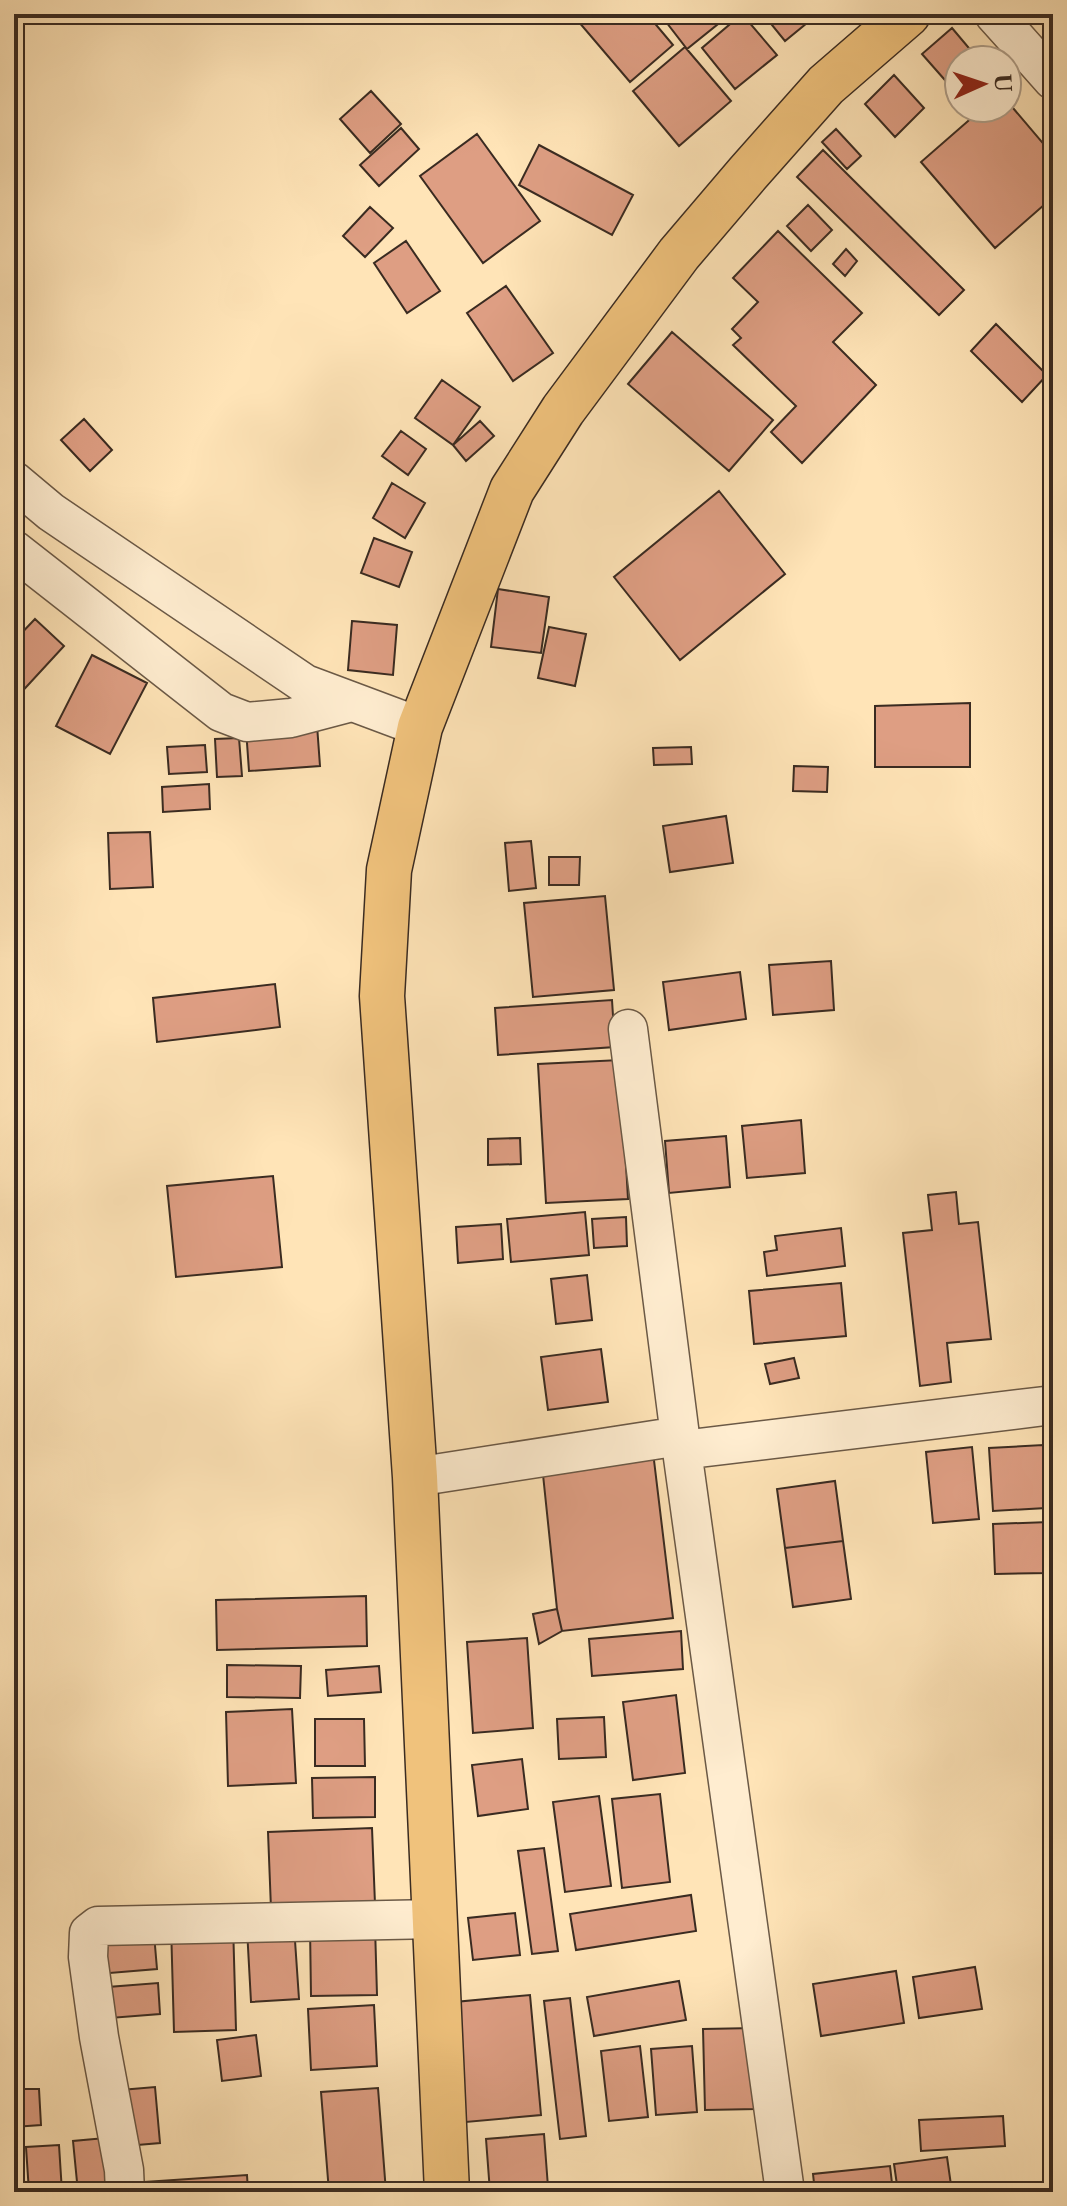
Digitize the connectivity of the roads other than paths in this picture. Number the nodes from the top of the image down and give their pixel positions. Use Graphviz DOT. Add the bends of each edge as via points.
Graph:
graph roads {
  1 [pos="908,14"];
  2 [pos="994,14"];
  3 [pos="1053,80"];
  4 [pos="14,481"];
  5 [pos="14,550"];
  6 [pos="348,703"];
  7 [pos="420,727"];
  8 [pos="628,1029"];
  9 [pos="1053,1405"];
  10 [pos="681,1443"];
  11 [pos="415,1477"];
  12 [pos="436,1919"];
  13 [pos="125,2192"];
  14 [pos="447,2192"];
  15 [pos="785,2192"];
  1 -- 7 [label="main road" via="826,85 748,173 679,254 563,410 512,490"];
  2 -- 3 [label="street"];
  4 -- 6 [label="street" via="51,512 305,684"];
  5 -- 6 [label="street" via="221,712 247,722 291,718"];
  6 -- 7 [label="street"];
  7 -- 11 [label="main road" via="389,870 382,996"];
  8 -- 10 [label="street"];
  9 -- 10 [label="street"];
  10 -- 11 [label="street"];
  10 -- 15 [label="street"];
  11 -- 12 [label="main road"];
  12 -- 13 [label="street" via="98,1926 89,1933 99,2037"];
  12 -- 14 [label="main road"];
}
